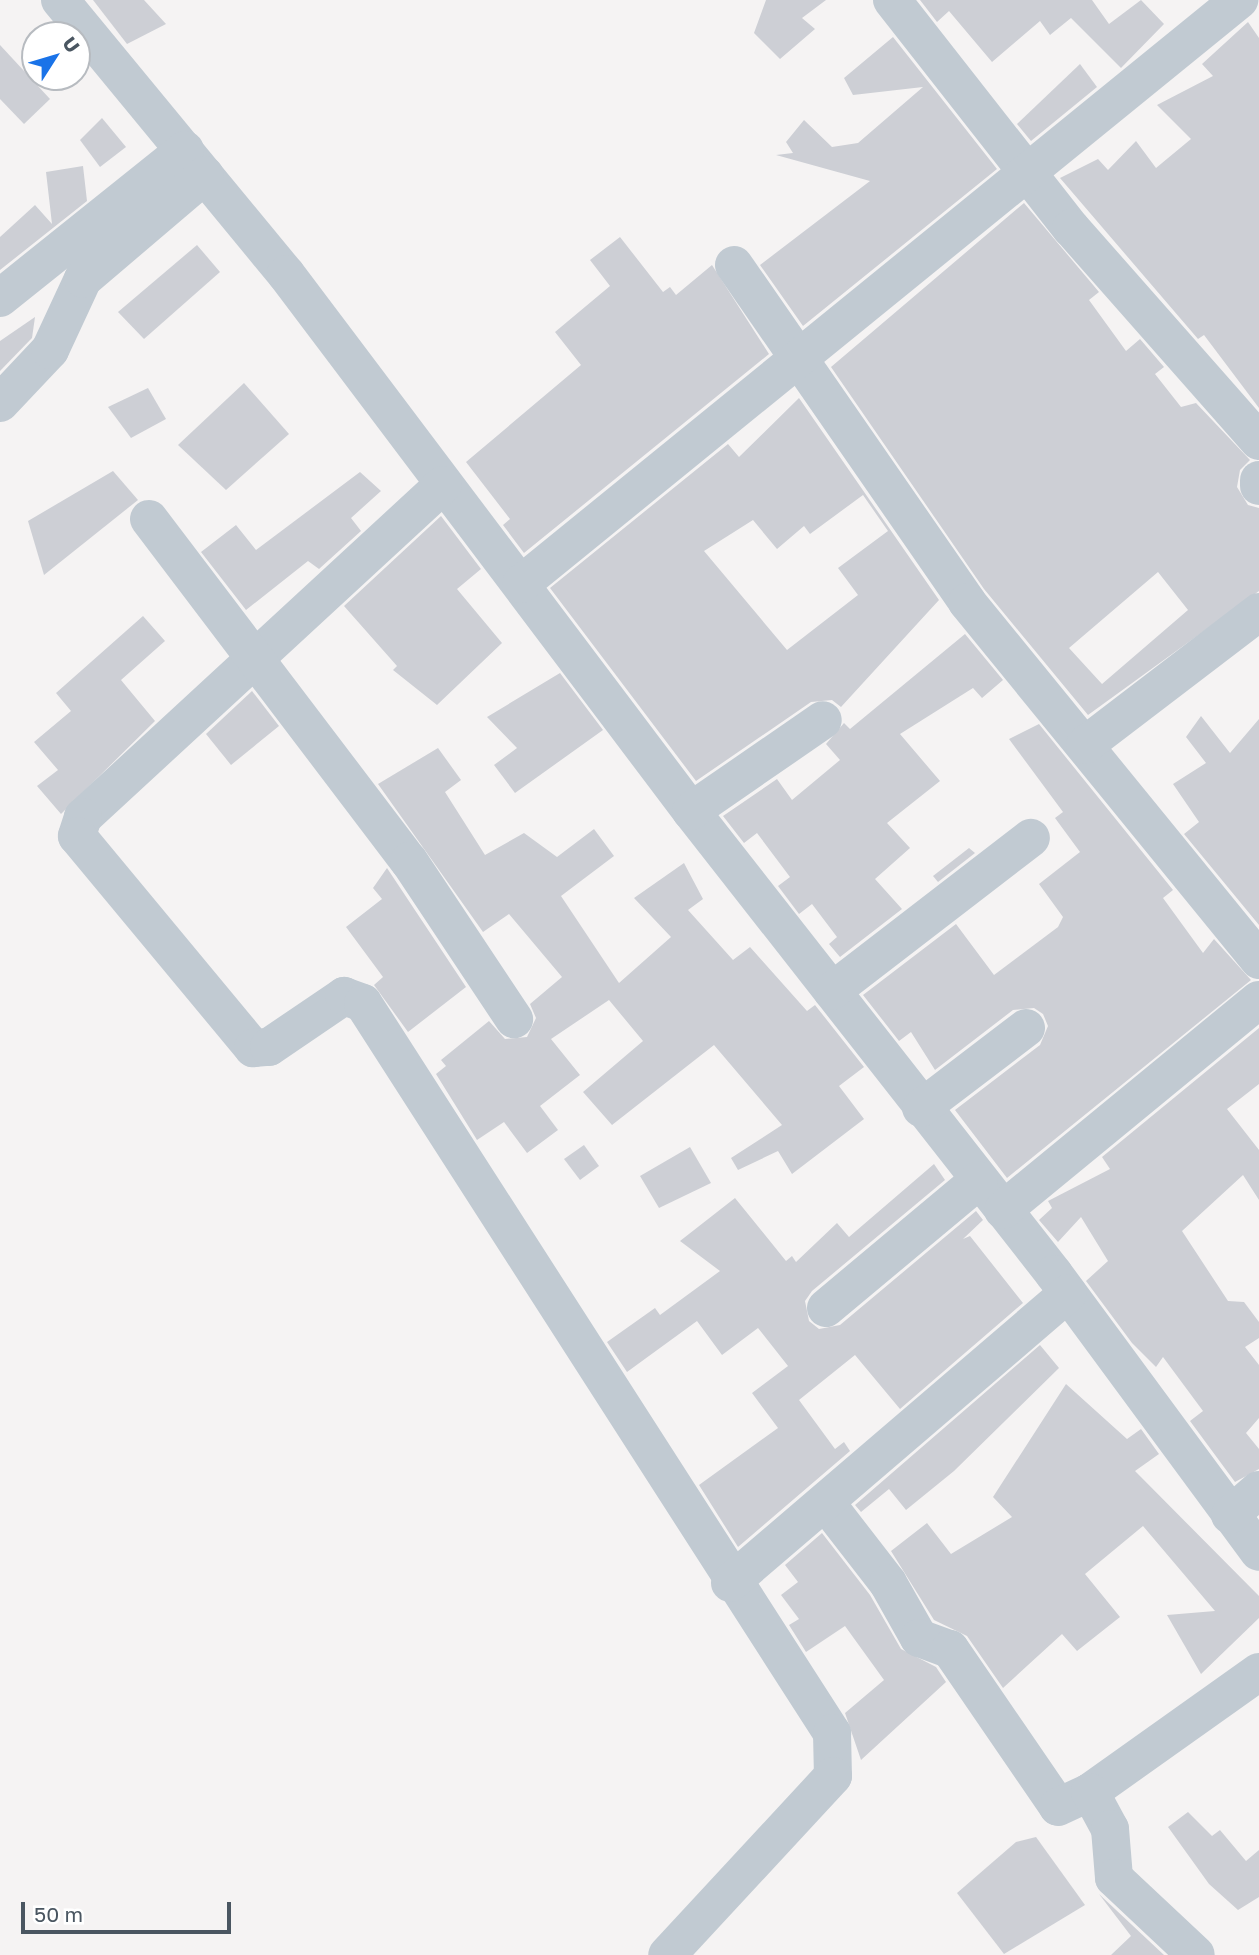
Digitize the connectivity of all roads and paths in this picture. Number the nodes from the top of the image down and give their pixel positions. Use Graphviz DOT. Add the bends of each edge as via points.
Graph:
graph roads {
  1 [pos="60,0"];
  2 [pos="892,0"];
  3 [pos="1239,0"];
  4 [pos="195,162"];
  5 [pos="1026,172"];
  6 [pos="734,265"];
  7 [pos="40,266"];
  8 [pos="0,298"];
  9 [pos="72,301"];
  10 [pos="800,363"];
  11 [pos="0,402"];
  12 [pos="1259,441"];
  13 [pos="1259,480"];
  14 [pos="443,485"];
  15 [pos="1259,486"];
  16 [pos="149,519"];
  17 [pos="521,584"];
  18 [pos="1259,612"];
  19 [pos="253,657"];
  20 [pos="823,720"];
  21 [pos="1085,745"];
  22 [pos="691,811"];
  23 [pos="1031,838"];
  24 [pos="1259,960"];
  25 [pos="832,991"];
  26 [pos="1259,1000"];
  27 [pos="514,1019"];
  28 [pos="1026,1028"];
  29 [pos="921,1108"];
  30 [pos="979,1180"];
  31 [pos="1003,1210"];
  32 [pos="1068,1293"];
  33 [pos="826,1308"];
  34 [pos="1259,1490"];
  35 [pos="826,1503"];
  36 [pos="1230,1515"];
  37 [pos="1259,1552"];
  38 [pos="730,1583"];
  39 [pos="1259,1672"];
  40 [pos="1090,1792"];
  41 [pos="667,1955"];
  42 [pos="1196,1955"];
  1 -- 4 [label="street"];
  2 -- 5 [label="street"];
  3 -- 5 [label="street"];
  4 -- 7 [label="street"];
  4 -- 9 [label="street" via="98,263"];
  4 -- 14 [label="street"];
  5 -- 10 [label="street"];
  5 -- 12 [label="street"];
  6 -- 10 [label="street"];
  7 -- 8 [label="street"];
  7 -- 9 [label="street"];
  9 -- 11 [label="street" via="50,350"];
  10 -- 17 [label="street"];
  10 -- 21 [label="street" via="967,602"];
  13 -- 15 [label="street"];
  14 -- 17 [label="street"];
  14 -- 19 [label="street"];
  16 -- 19 [label="street"];
  17 -- 22 [label="street"];
  18 -- 21 [label="street"];
  19 -- 27 [label="street" via="409,861"];
  19 -- 38 [label="street" via="83,817 77,836 253,1048 269,1046 344,996 363,1003 582,1340"];
  20 -- 22 [label="street"];
  21 -- 24 [label="street"];
  22 -- 25 [label="street"];
  23 -- 25 [label="street"];
  25 -- 29 [label="street"];
  26 -- 31 [label="street"];
  28 -- 29 [label="street"];
  29 -- 30 [label="street"];
  30 -- 31 [label="street"];
  30 -- 33 [label="street"];
  31 -- 32 [label="street"];
  32 -- 35 [label="street"];
  32 -- 36 [label="street"];
  34 -- 36 [label="street"];
  35 -- 38 [label="street"];
  35 -- 40 [label="street" via="888,1583 919,1638 950,1649 1050,1801 1067,1806"];
  36 -- 37 [label="street"];
  38 -- 41 [label="street" via="832,1733 838,1765"];
  39 -- 40 [label="street"];
  40 -- 42 [label="street" via="1110,1829 1114,1878"];
}
